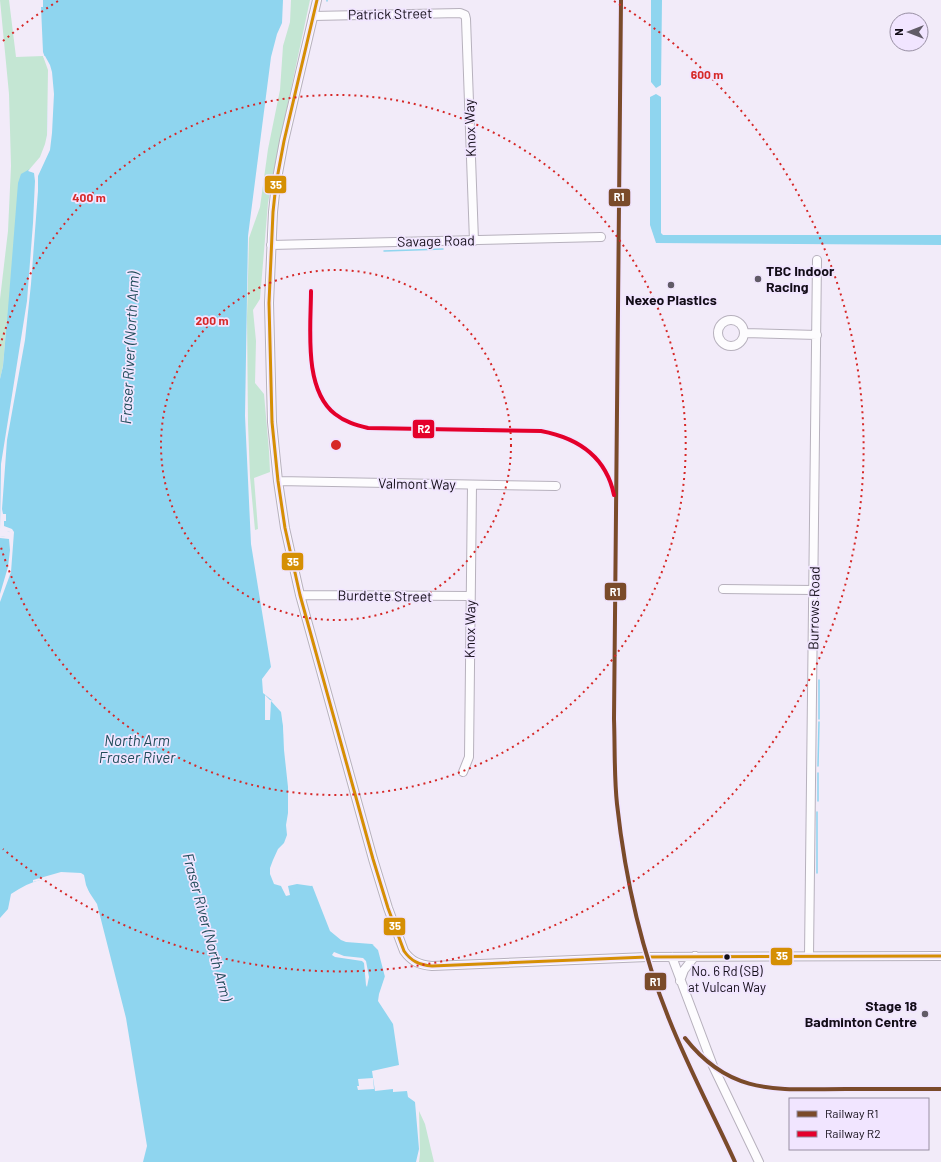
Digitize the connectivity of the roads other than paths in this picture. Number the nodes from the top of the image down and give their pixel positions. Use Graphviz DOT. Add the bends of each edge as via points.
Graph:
graph roads {
  1 [pos="317,0"];
  2 [pos="465,15"];
  3 [pos="313,16"];
  4 [pos="601,237"];
  5 [pos="474,241"];
  6 [pos="271,245"];
  7 [pos="817,260"];
  8 [pos="744,333"];
  9 [pos="817,335"];
  10 [pos="278,481"];
  11 [pos="472,485"];
  12 [pos="556,486"];
  13 [pos="723,589"];
  14 [pos="814,590"];
  15 [pos="300,595"];
  16 [pos="470,596"];
  17 [pos="463,772"];
  18 [pos="672,956"];
  19 [pos="695,956"];
  20 [pos="809,956"];
  21 [pos="941,956"];
  22 [pos="680,981"];
  23 [pos="759,1162"];
  1 -- 3 [label="street"];
  2 -- 3 [label="street, Patrick Street" via="460,13"];
  2 -- 5 [label="street, Knox Way"];
  3 -- 6 [label="street" via="276,184"];
  4 -- 5 [label="street, Savage Road"];
  5 -- 6 [label="street, Savage Road"];
  6 -- 10 [label="street" via="268,336"];
  7 -- 9 [label="street, Burrows Road"];
  8 -- 9 [label="street"];
  9 -- 14 [label="street, Burrows Road"];
  10 -- 11 [label="street, Valmont Way"];
  10 -- 15 [label="street" via="285,528"];
  11 -- 12 [label="street, Valmont Way"];
  11 -- 16 [label="street, Knox Way"];
  13 -- 14 [label="street"];
  14 -- 20 [label="street, Burrows Road"];
  15 -- 16 [label="street, Burdette Street"];
  15 -- 18 [label="street" via="373,859 400,943 408,957 415,962 432,966"];
  16 -- 17 [label="street, Knox Way" via="469,757"];
  18 -- 19 [label="street"];
  18 -- 22 [label="street"];
  19 -- 20 [label="street"];
  19 -- 22 [label="street" via="684,970"];
  20 -- 21 [label="street"];
  22 -- 23 [label="street" via="713,1066"];
}
